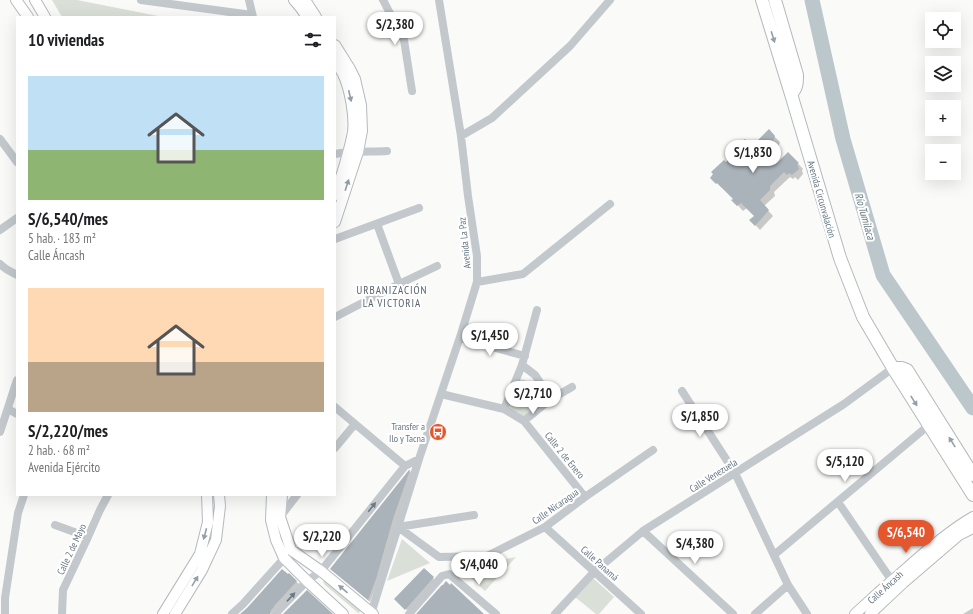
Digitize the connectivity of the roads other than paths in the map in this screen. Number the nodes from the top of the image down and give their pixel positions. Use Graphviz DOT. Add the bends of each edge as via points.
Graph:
graph roads {
  1 [pos="16,0"];
  2 [pos="35,0"];
  3 [pos="141,0"];
  4 [pos="249,0"];
  5 [pos="294,0"];
  6 [pos="305,0"];
  7 [pos="383,0"];
  8 [pos="439,0"];
  9 [pos="610,0"];
  10 [pos="762,0"];
  11 [pos="775,0"];
  12 [pos="159,1"];
  13 [pos="27,16"];
  14 [pos="44,16"];
  15 [pos="253,16"];
  16 [pos="306,16"];
  17 [pos="315,16"];
  18 [pos="336,47"];
  19 [pos="336,62"];
  20 [pos="347,71"];
  21 [pos="412,91"];
  22 [pos="791,94"];
  23 [pos="461,136"];
  24 [pos="0,138"];
  25 [pos="387,151"];
  26 [pos="353,152"];
  27 [pos="336,154"];
  28 [pos="16,161"];
  29 [pos="336,193"];
  30 [pos="610,204"];
  31 [pos="419,208"];
  32 [pos="336,218"];
  33 [pos="16,219"];
  34 [pos="377,224"];
  35 [pos="0,230"];
  36 [pos="336,239"];
  37 [pos="0,264"];
  38 [pos="436,266"];
  39 [pos="16,275"];
  40 [pos="477,282"];
  41 [pos="399,284"];
  42 [pos="537,310"];
  43 [pos="336,316"];
  44 [pos="460,338"];
  45 [pos="525,356"];
  46 [pos="522,365"];
  47 [pos="893,368"];
  48 [pos="16,383"];
  49 [pos="572,387"];
  50 [pos="682,391"];
  51 [pos="441,394"];
  52 [pos="551,399"];
  53 [pos="336,408"];
  54 [pos="8,409"];
  55 [pos="504,409"];
  56 [pos="16,413"];
  57 [pos="524,421"];
  58 [pos="354,424"];
  59 [pos="929,425"];
  60 [pos="0,432"];
  61 [pos="336,447"];
  62 [pos="653,450"];
  63 [pos="419,458"];
  64 [pos="405,466"];
  65 [pos="735,473"];
  66 [pos="973,475"];
  67 [pos="973,495"];
  68 [pos="24,496"];
  69 [pos="107,496"];
  70 [pos="207,496"];
  71 [pos="220,496"];
  72 [pos="272,496"];
  73 [pos="282,496"];
  74 [pos="296,496"];
  75 [pos="585,496"];
  76 [pos="838,502"];
  77 [pos="474,515"];
  78 [pos="973,516"];
  79 [pos="276,519"];
  80 [pos="55,525"];
  81 [pos="398,527"];
  82 [pos="545,527"];
  83 [pos="973,528"];
  84 [pos="643,531"];
  85 [pos="88,537"];
  86 [pos="287,554"];
  87 [pos="774,555"];
  88 [pos="321,570"];
  89 [pos="594,572"];
  90 [pos="307,580"];
  91 [pos="892,581"];
  92 [pos="788,585"];
  93 [pos="5,614"];
  94 [pos="62,614"];
  95 [pos="163,614"];
  96 [pos="175,614"];
  97 [pos="232,614"];
  98 [pos="275,614"];
  99 [pos="343,614"];
  100 [pos="372,614"];
  101 [pos="409,614"];
  102 [pos="496,614"];
  103 [pos="555,614"];
  104 [pos="641,614"];
  105 [pos="733,614"];
  106 [pos="755,614"];
  107 [pos="807,614"];
  108 [pos="855,614"];
  109 [pos="870,614"];
  1 -- 13 [label="main road"];
  2 -- 14 [label="main road"];
  3 -- 12 [label="street"];
  4 -- 15 [label="street"];
  5 -- 16 [label="main road"];
  6 -- 17 [label="main road"];
  7 -- 21 [label="street" via="404,40"];
  8 -- 23 [label="street, Avenida La Paz"];
  9 -- 23 [label="street" via="570,46 492,118"];
  10 -- 22 [label="highway, Avenida Circunvalación, one-way"];
  11 -- 22 [label="highway" via="797,75 795,90"];
  12 -- 15 [label="street"];
  18 -- 20 [label="main road"];
  19 -- 20 [label="main road"];
  20 -- 26 [label="main road" via="352,105"];
  22 -- 47 [label="highway, Avenida Circunvalación" via="842,264 863,317"];
  23 -- 40 [label="street, Avenida La Paz" via="477,256"];
  24 -- 28 [label="street"];
  25 -- 26 [label="street"];
  26 -- 27 [label="street"];
  26 -- 29 [label="main road"];
  32 -- 26 [label="main road, one-way"];
  30 -- 40 [label="street" via="523,274"];
  31 -- 34 [label="street"];
  33 -- 35 [label="street"];
  34 -- 36 [label="street"];
  34 -- 41 [label="street"];
  37 -- 39 [label="street"];
  38 -- 41 [label="street"];
  40 -- 44 [label="street, Avenida La Paz"];
  41 -- 43 [label="street"];
  42 -- 45 [label="street"];
  44 -- 45 [label="street"];
  44 -- 51 [label="street, Avenida La Paz"];
  45 -- 46 [label="street"];
  46 -- 52 [label="street" via="535,375"];
  46 -- 55 [label="street"];
  47 -- 59 [label="highway, Avenida Circunvalación, one-way"];
  47 -- 65 [label="street, Calle Venezuela" via="844,404"];
  66 -- 47 [label="highway, one-way" via="907,370"];
  48 -- 54 [label="street"];
  49 -- 52 [label="street"];
  50 -- 65 [label="street"];
  51 -- 55 [label="street, Calle 2 de Enero"];
  51 -- 63 [label="street, Avenida La Paz"];
  52 -- 57 [label="street"];
  53 -- 58 [label="street"];
  54 -- 56 [label="street"];
  54 -- 60 [label="street"];
  55 -- 57 [label="street, Calle 2 de Enero"];
  57 -- 75 [label="street, Calle 2 de Enero"];
  58 -- 61 [label="street"];
  58 -- 64 [label="street"];
  59 -- 67 [label="highway, Avenida Circunvalación"];
  59 -- 76 [label="street"];
  62 -- 75 [label="street, Calle Nicaragua"];
  63 -- 64 [label="street"];
  63 -- 81 [label="street, Avenida La Paz"];
  88 -- 64 [label="street, one-way"];
  65 -- 84 [label="street, Calle Venezuela"];
  65 -- 87 [label="street"];
  68 -- 93 [label="street" via="18,513 5,598"];
  69 -- 85 [label="street, Calle 2 de Mayo"];
  70 -- 95 [label="main road, one-way" via="208,522 200,554"];
  96 -- 71 [label="main road, one-way" via="202,570 216,540"];
  72 -- 79 [label="main road"];
  73 -- 79 [label="main road"];
  74 -- 79 [label="street"];
  75 -- 82 [label="street, Calle Nicaragua"];
  76 -- 87 [label="street"];
  76 -- 91 [label="street"];
  77 -- 81 [label="street"];
  78 -- 91 [label="main road, Calle Áncash" via="932,546"];
  79 -- 86 [label="main road" via="276,540"];
  80 -- 85 [label="street"];
  81 -- 82 [label="street, Calle Nicaragua" via="439,558 488,556"];
  81 -- 100 [label="street, Avenida La Paz"];
  82 -- 89 [label="street, Calle Panamá"];
  83 -- 109 [label="main road, Calle Áncash" via="959,535"];
  84 -- 89 [label="street, Calle Venezuela"];
  84 -- 105 [label="street"];
  85 -- 94 [label="street, Calle 2 de Mayo" via="63,590"];
  86 -- 88 [label="main road"];
  86 -- 90 [label="main road"];
  86 -- 97 [label="street"];
  87 -- 92 [label="street"];
  88 -- 90 [label="street"];
  100 -- 88 [label="main road, one-way"];
  89 -- 103 [label="street, Calle Venezuela"];
  89 -- 104 [label="street, Calle Panamá"];
  98 -- 90 [label="street, one-way"];
  90 -- 99 [label="main road"];
  91 -- 108 [label="main road, Calle Áncash"];
  92 -- 106 [label="street"];
  92 -- 107 [label="street"];
  101 -- 102 [label="street" via="442,576 449,574"];
}
